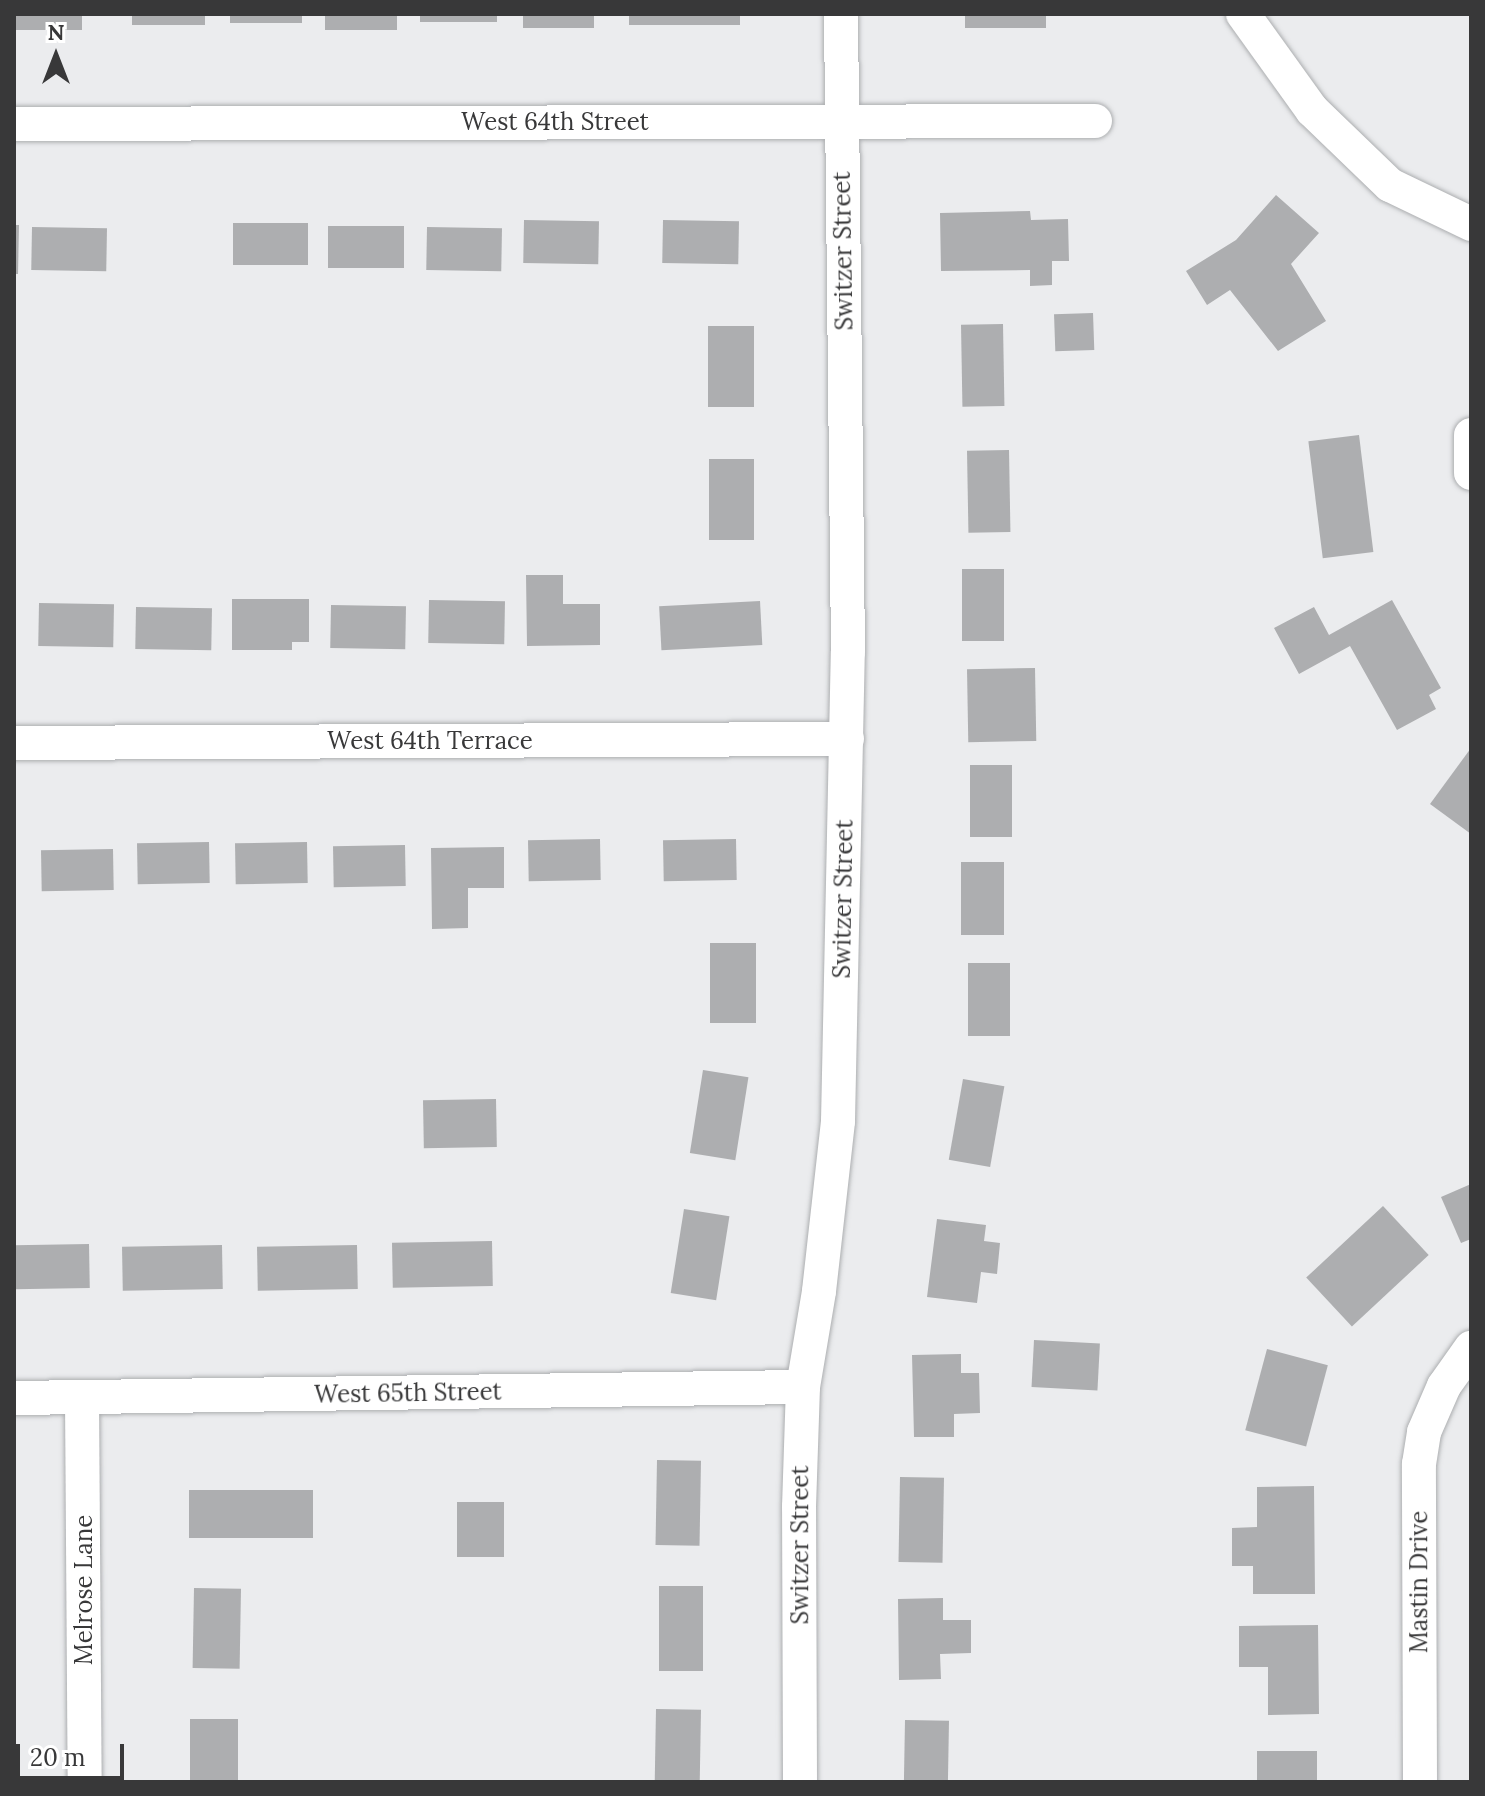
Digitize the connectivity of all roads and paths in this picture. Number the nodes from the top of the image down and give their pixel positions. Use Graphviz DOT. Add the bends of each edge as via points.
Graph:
graph roads {
  1 [pos="841,14"];
  2 [pos="1243,14"];
  3 [pos="842,121"];
  4 [pos="1095,121"];
  5 [pos="14,124"];
  6 [pos="1471,224"];
  7 [pos="1471,435"];
  8 [pos="1471,473"];
  9 [pos="847,739"];
  10 [pos="14,743"];
  11 [pos="1471,1348"];
  12 [pos="803,1387"];
  13 [pos="14,1398"];
  14 [pos="82,1398"];
  15 [pos="85,1782"];
  16 [pos="800,1782"];
  17 [pos="1420,1782"];
  1 -- 3 [label="street, Switzer Street"];
  2 -- 6 [label="street" via="1312,110 1390,185"];
  3 -- 4 [label="street, West 64th Street"];
  3 -- 5 [label="street, West 64th Street"];
  3 -- 9 [label="street, Switzer Street"];
  7 -- 8 [label="street"];
  9 -- 10 [label="street, West 64th Terrace"];
  9 -- 12 [label="street, Switzer Street" via="838,1121"];
  11 -- 17 [label="street, Mastin Drive" via="1444,1386 1424,1432 1419,1464"];
  12 -- 14 [label="street, West 65th Street"];
  12 -- 16 [label="street, Switzer Street"];
  13 -- 14 [label="street, West 65th Street"];
  14 -- 15 [label="street, Melrose Lane"];
}
